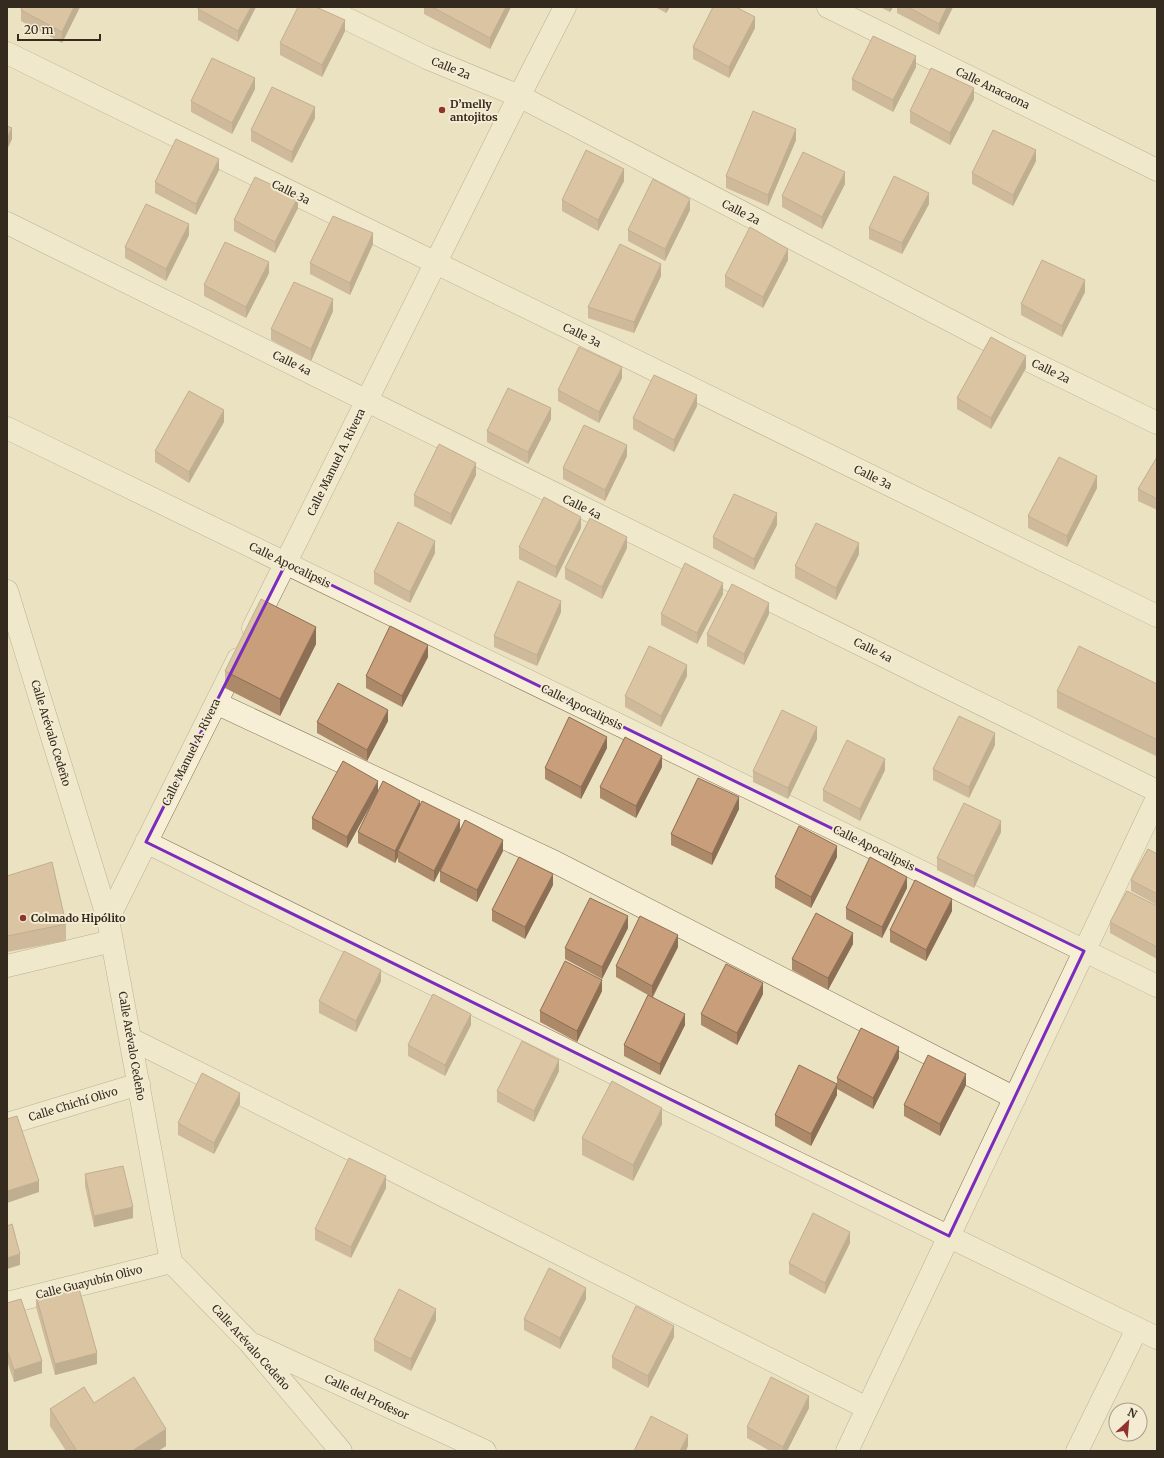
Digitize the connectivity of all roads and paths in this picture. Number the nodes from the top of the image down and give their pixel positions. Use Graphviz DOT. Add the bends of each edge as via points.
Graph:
graph roads {
  1 [pos="323,7"];
  2 [pos="565,7"];
  3 [pos="828,7"];
  4 [pos="7,53"];
  5 [pos="519,96"];
  6 [pos="1157,170"];
  7 [pos="7,223"];
  8 [pos="435,262"];
  9 [pos="366,400"];
  10 [pos="1157,423"];
  11 [pos="7,428"];
  12 [pos="286,563"];
  13 [pos="7,591"];
  14 [pos="1157,616"];
  15 [pos="216,703"];
  16 [pos="1157,791"];
  17 [pos="1157,798"];
  18 [pos="146,842"];
  19 [pos="108,919"];
  20 [pos="112,941"];
  21 [pos="1084,950"];
  22 [pos="7,966"];
  23 [pos="1157,986"];
  24 [pos="131,1039"];
  25 [pos="139,1084"];
  26 [pos="1014,1098"];
  27 [pos="7,1124"];
  28 [pos="949,1236"];
  29 [pos="172,1262"];
  30 [pos="7,1303"];
  31 [pos="1137,1329"];
  32 [pos="1157,1338"];
  33 [pos="249,1342"];
  34 [pos="867,1408"];
  35 [pos="341,1451"];
  36 [pos="485,1451"];
  37 [pos="847,1451"];
  38 [pos="1077,1451"];
  1 -- 5 [label="street, Calle 2a" via="427,58"];
  2 -- 5 [label="street, Calle Manuel A. Rivera"];
  3 -- 6 [label="street, Calle Anacaona"];
  4 -- 8 [label="street, Calle 3a"];
  5 -- 8 [label="street, Calle Manuel A. Rivera"];
  5 -- 10 [label="street, Calle 2a" via="1001,347"];
  7 -- 9 [label="street, Calle 4a"];
  8 -- 9 [label="street, Calle Manuel A. Rivera"];
  8 -- 14 [label="street, Calle 3a"];
  9 -- 12 [label="street, Calle Manuel A. Rivera"];
  9 -- 16 [label="street, Calle 4a"];
  11 -- 12 [label="street, Calle Apocalipsis"];
  12 -- 15 [label="street, Calle Manuel A. Rivera"];
  12 -- 21 [label="street, Calle Apocalipsis"];
  13 -- 19 [label="street, Calle Arévalo Cedeño"];
  15 -- 18 [label="street, Calle Manuel A. Rivera"];
  15 -- 26 [label="street" via="555,862"];
  17 -- 21 [label="street"];
  18 -- 19 [label="street, Calle Manuel A. Rivera"];
  18 -- 28 [label="street"];
  19 -- 20 [label="street, Calle Arévalo Cedeño"];
  20 -- 22 [label="street"];
  20 -- 24 [label="street, Calle Arévalo Cedeño"];
  21 -- 23 [label="street, Calle Apocalipsis"];
  21 -- 26 [label="street"];
  24 -- 25 [label="street, Calle Arévalo Cedeño"];
  24 -- 34 [label="street"];
  25 -- 27 [label="street, Calle Chichí Olivo"];
  25 -- 29 [label="street, Calle Arévalo Cedeño"];
  26 -- 28 [label="street"];
  28 -- 31 [label="street"];
  28 -- 34 [label="street"];
  29 -- 30 [label="street, Calle Guayubín Olivo"];
  29 -- 33 [label="street, Calle Arévalo Cedeño"];
  31 -- 32 [label="street"];
  31 -- 38 [label="street"];
  33 -- 35 [label="street, Calle Arévalo Cedeño"];
  33 -- 36 [label="street, Calle del Profesor"];
  34 -- 37 [label="street"];
}
